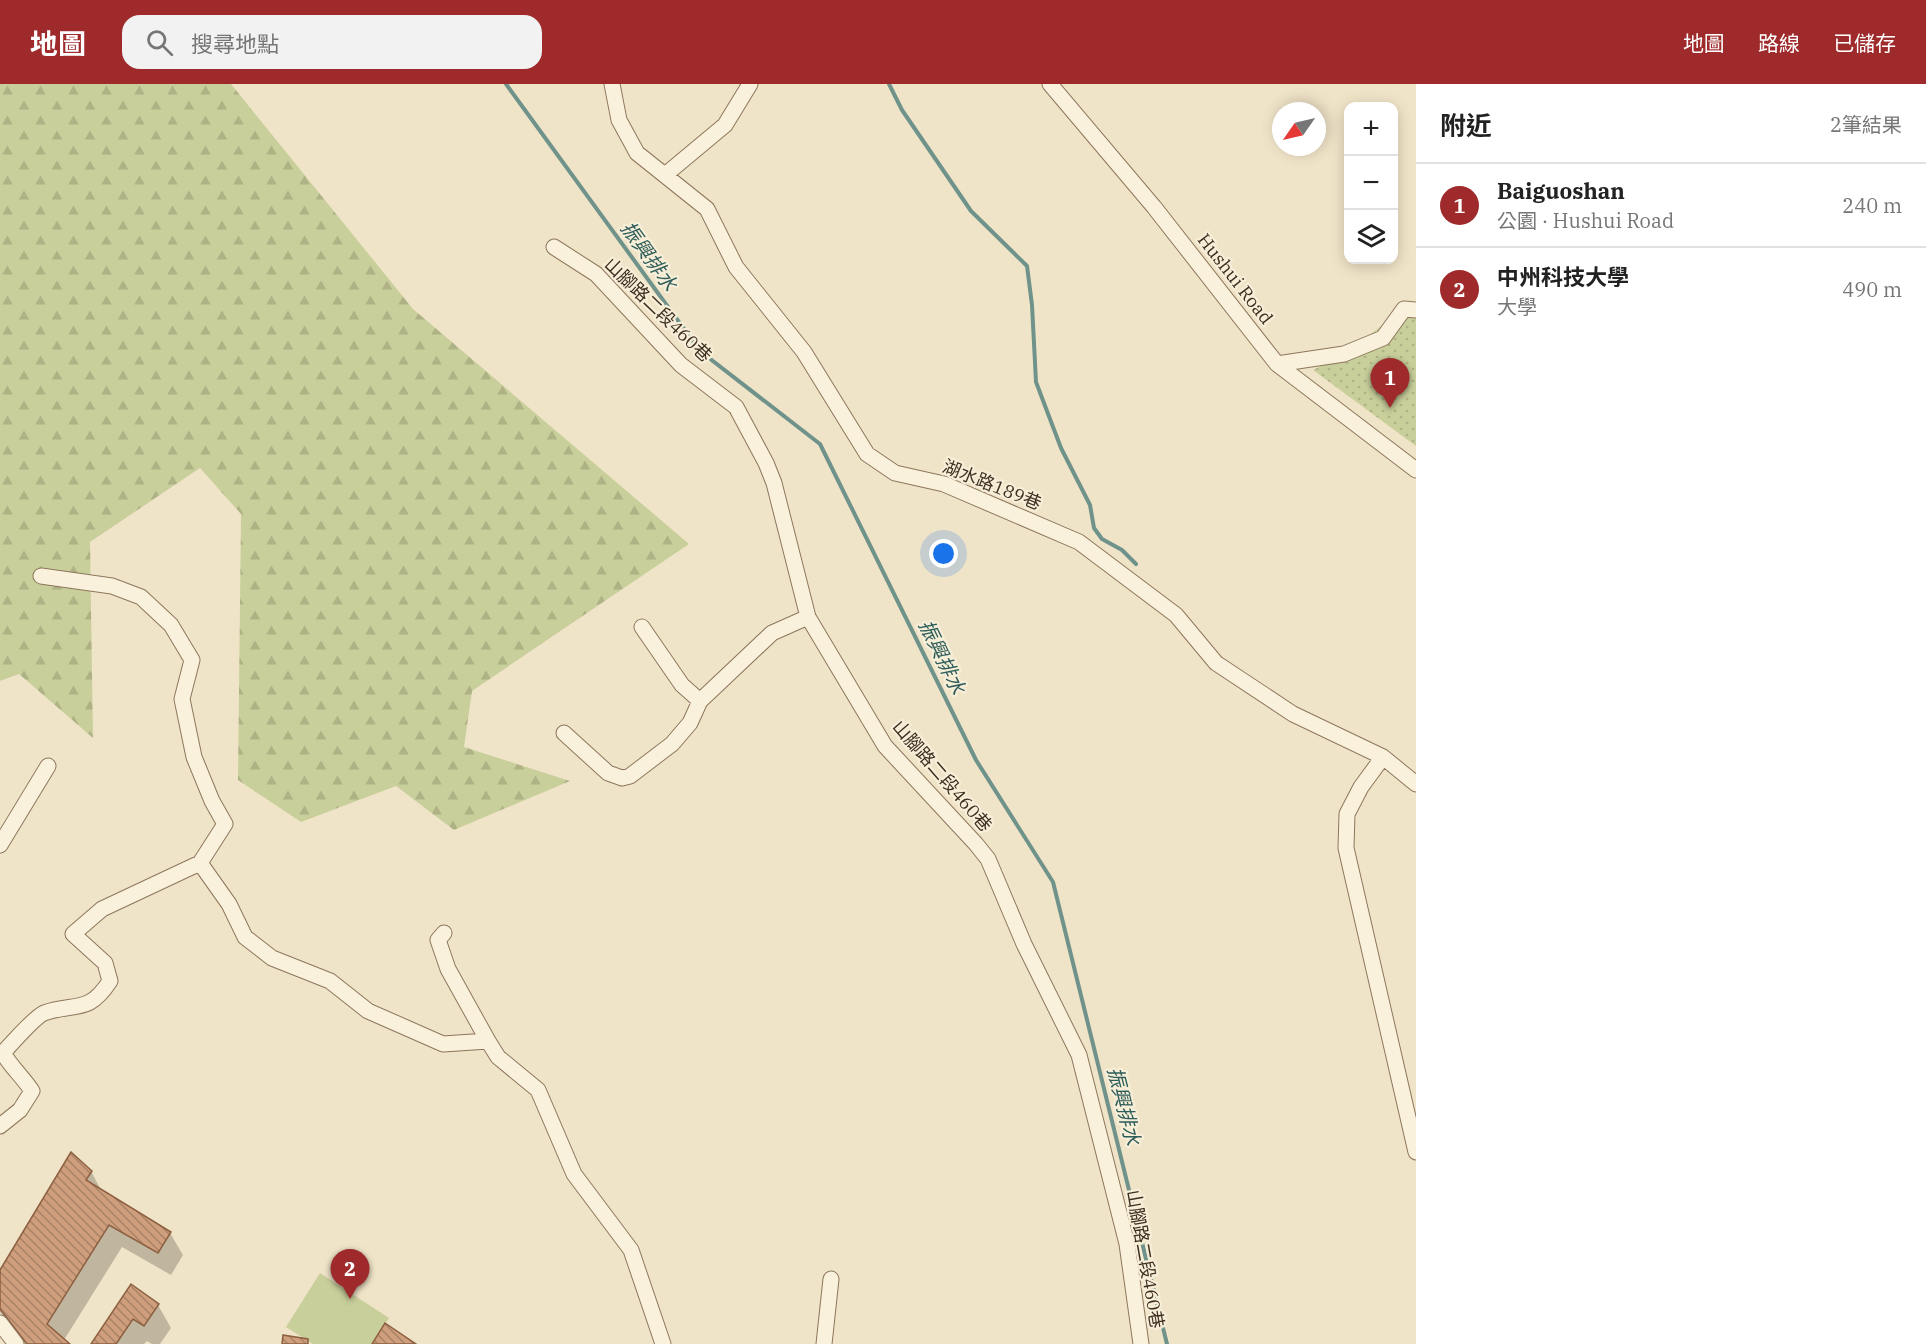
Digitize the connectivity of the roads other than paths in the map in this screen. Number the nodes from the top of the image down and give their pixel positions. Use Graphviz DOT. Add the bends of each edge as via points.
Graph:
graph roads {
  1 [pos="612,84"];
  2 [pos="750,84"];
  3 [pos="1050,84"];
  4 [pos="665,175"];
  5 [pos="554,247"];
  6 [pos="1416,310"];
  7 [pos="1277,364"];
  8 [pos="1416,470"];
  9 [pos="41,576"];
  10 [pos="808,617"];
  11 [pos="642,627"];
  12 [pos="700,701"];
  13 [pos="564,733"];
  14 [pos="1383,757"];
  15 [pos="48,766"];
  16 [pos="1416,784"];
  17 [pos="0,845"];
  18 [pos="200,863"];
  19 [pos="444,933"];
  20 [pos="488,1041"];
  21 [pos="0,1126"];
  22 [pos="1416,1152"];
  23 [pos="831,1279"];
  24 [pos="0,1323"];
  25 [pos="16,1344"];
  26 [pos="663,1344"];
  27 [pos="824,1344"];
  28 [pos="1141,1344"];
  1 -- 4 [label="street, 湖水路189巷" via="619,120 638,153"];
  2 -- 4 [label="street" via="725,125"];
  3 -- 7 [label="street, Hushui Road" via="1154,207"];
  4 -- 14 [label="street, 湖水路189巷" via="707,209 736,267 804,352 867,454 896,473 944,484 1079,542 1176,615 1216,663 1293,714"];
  5 -- 10 [label="street, 山腳路二段460巷" via="596,274 681,365 736,407 774,483"];
  6 -- 7 [label="street" via="1404,309 1383,338 1344,354"];
  7 -- 8 [label="street, Hushui Road"];
  9 -- 18 [label="street" via="112,586 141,597 171,625 192,660 182,699 194,757 225,824"];
  10 -- 12 [label="street" via="772,633"];
  10 -- 28 [label="street, 山腳路二段460巷" via="885,746 987,859 1023,944 1079,1055 1127,1244"];
  11 -- 12 [label="street" via="682,685"];
  12 -- 13 [label="street" via="690,723 672,744 647,765 622,778 608,772"];
  14 -- 16 [label="street, 湖水路189巷"];
  14 -- 22 [label="street" via="1347,814 1346,848"];
  15 -- 17 [label="street"];
  18 -- 20 [label="street" via="229,904 245,937 272,958 330,981 368,1011 444,1044"];
  18 -- 21 [label="street" via="102,909 73,934 105,963 110,981 100,996 78,1007 42,1014 3,1053 32,1091 20,1110"];
  19 -- 20 [label="street" via="438,940 448,969"];
  20 -- 26 [label="street" via="498,1057 538,1090 574,1174 631,1250"];
  23 -- 27 [label="street"];
  24 -- 25 [label="street"];
}
